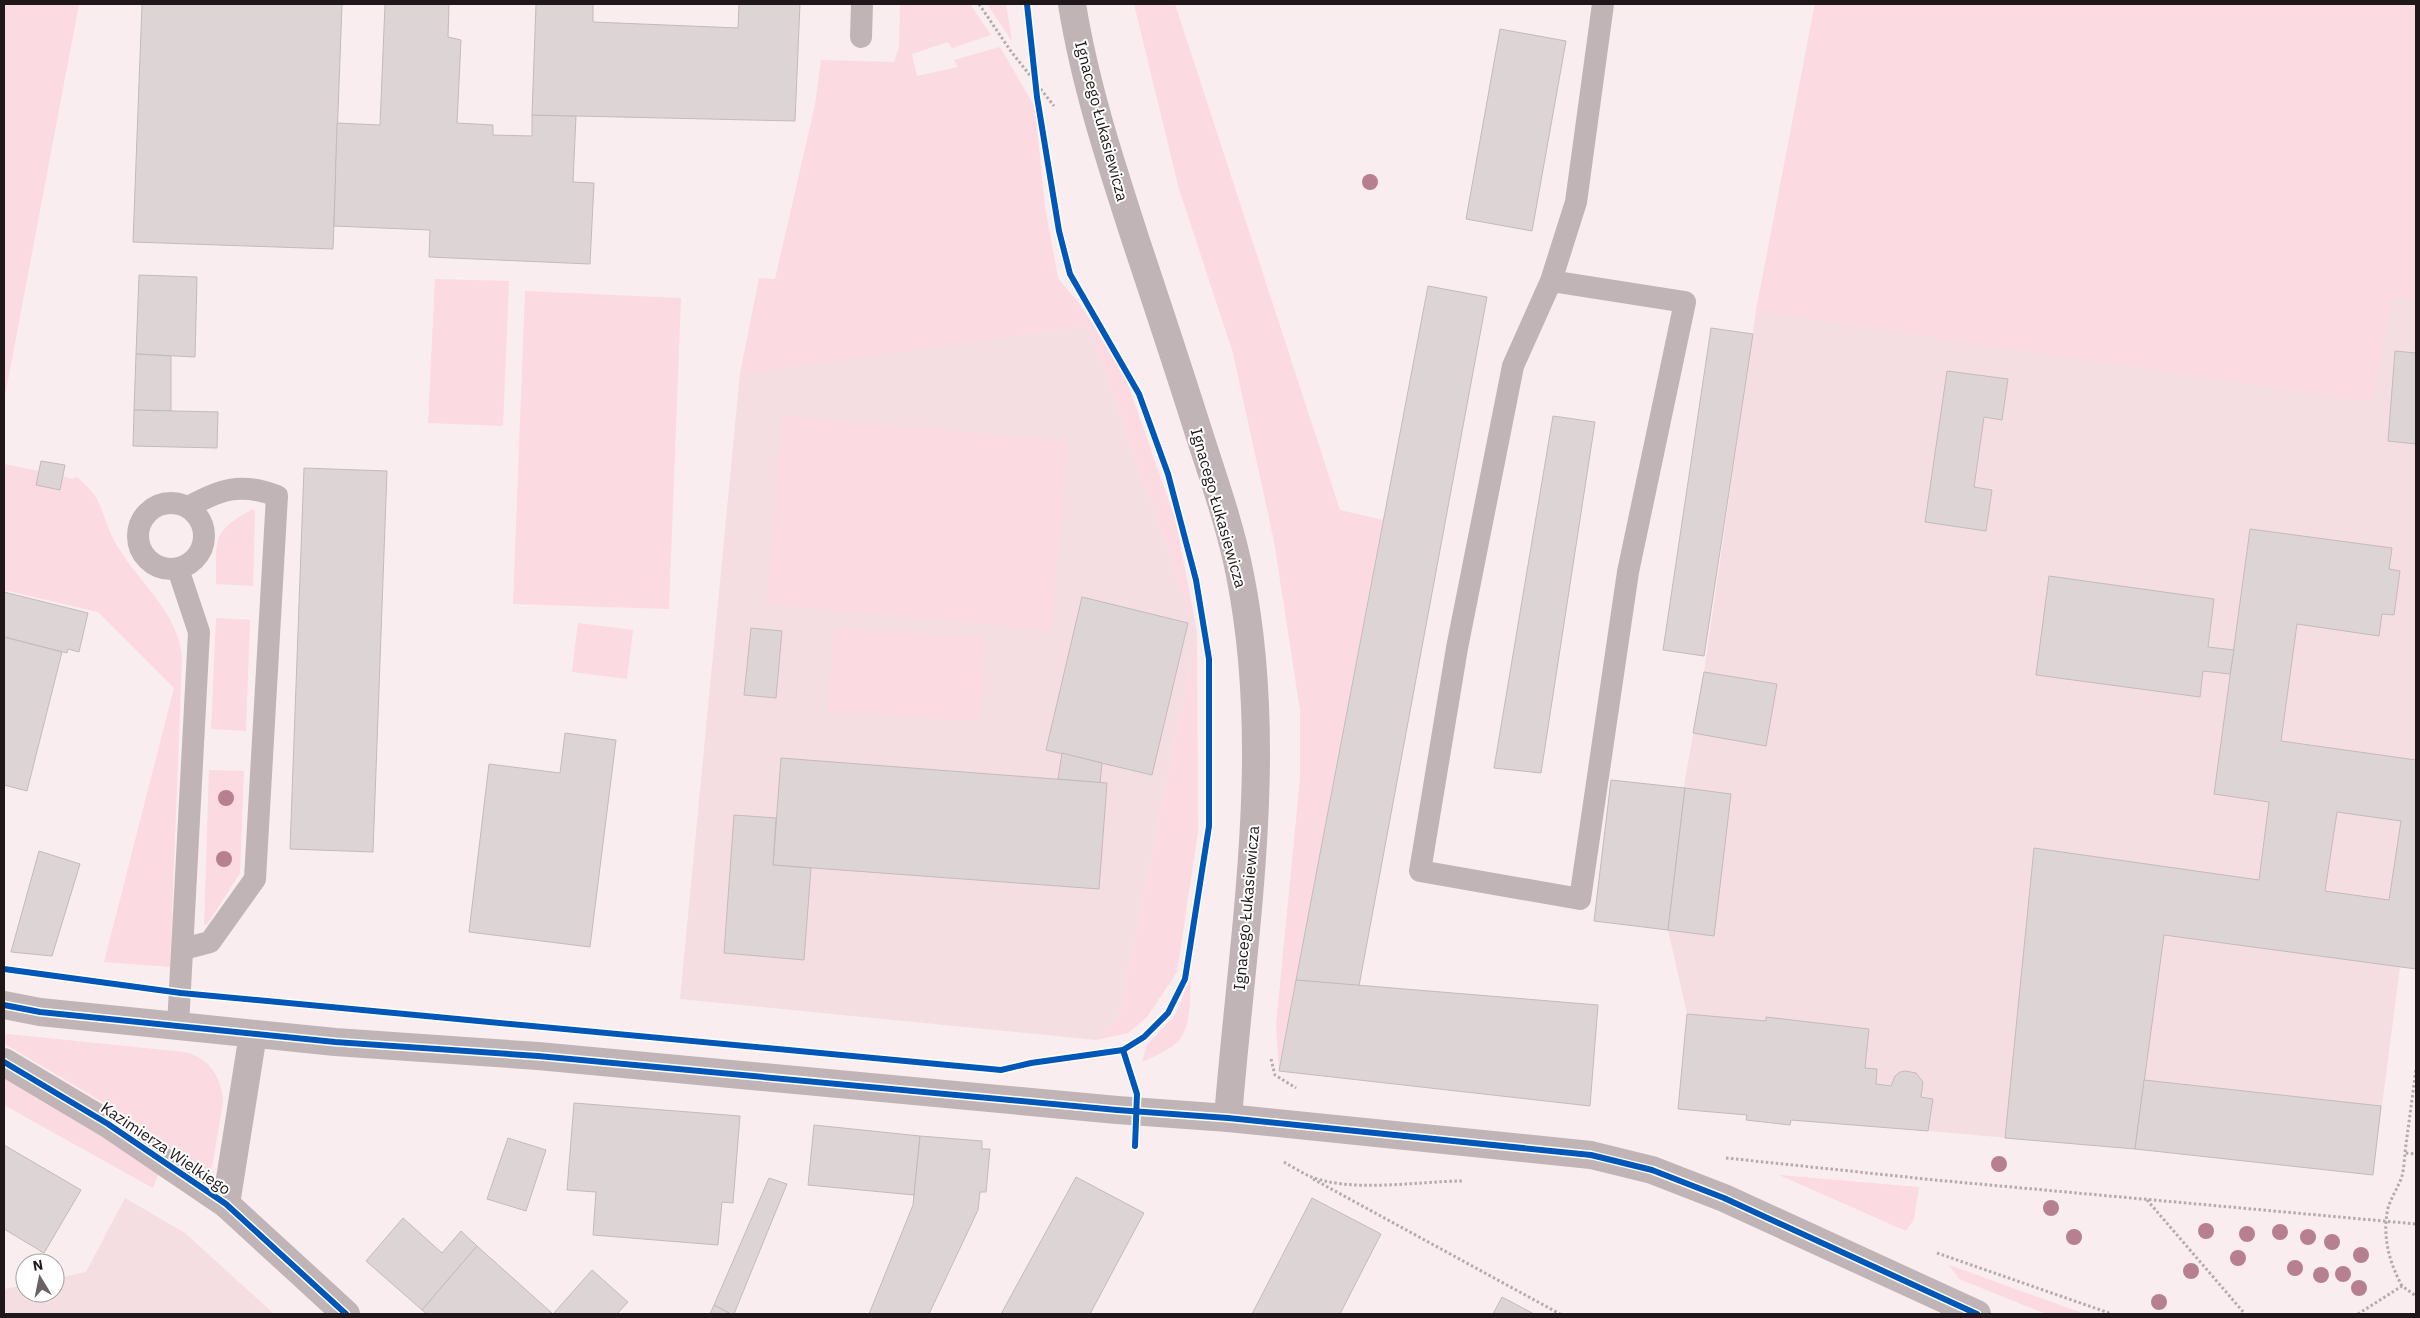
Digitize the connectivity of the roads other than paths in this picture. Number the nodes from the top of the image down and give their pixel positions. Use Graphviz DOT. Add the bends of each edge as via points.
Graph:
graph roads {
  1 [pos="862,4"];
  2 [pos="1072,4"];
  3 [pos="1603,4"];
  4 [pos="861,37"];
  5 [pos="1550,281"];
  6 [pos="188,507"];
  7 [pos="178,569"];
  8 [pos="183,949"];
  9 [pos="4,1005"];
  10 [pos="178,1026"];
  11 [pos="253,1034"];
  12 [pos="4,1062"];
  13 [pos="1228,1118"];
  14 [pos="226,1204"];
  15 [pos="346,1314"];
  16 [pos="1977,1314"];
  1 -- 4 [label="lane"];
  2 -- 13 [label="street, Ignacego Łukasiewicza" via="1108,154 1217,491 1240,574 1254,668 1253,828"];
  3 -- 5 [label="lane" via="1576,202"];
  5 -- 5 [label="lane" via="1513,366 1457,648 1420,871 1580,898 1628,572 1685,302"];
  6 -- 7 [label="lane" via="200,518 205,533 202,549 193,562"];
  6 -- 7 [label="lane" via="172,503 157,506 144,516 138,532 140,547 149,561 162,568"];
  6 -- 8 [label="lane" via="212,494 240,487 259,489 276,496 255,879 210,942"];
  7 -- 8 [label="lane" via="199,632"];
  8 -- 10 [label="lane"];
  9 -- 10 [label="street" via="40,1012"];
  10 -- 11 [label="street"];
  11 -- 13 [label="street" via="538,1056"];
  11 -- 14 [label="street, Kazimierza Wielkiego"];
  12 -- 14 [label="street, Kazimierza Wielkiego" via="108,1124"];
  13 -- 16 [label="street" via="1591,1155 1652,1170 1724,1198"];
  14 -- 15 [label="street, Kazimierza Wielkiego"];
}
